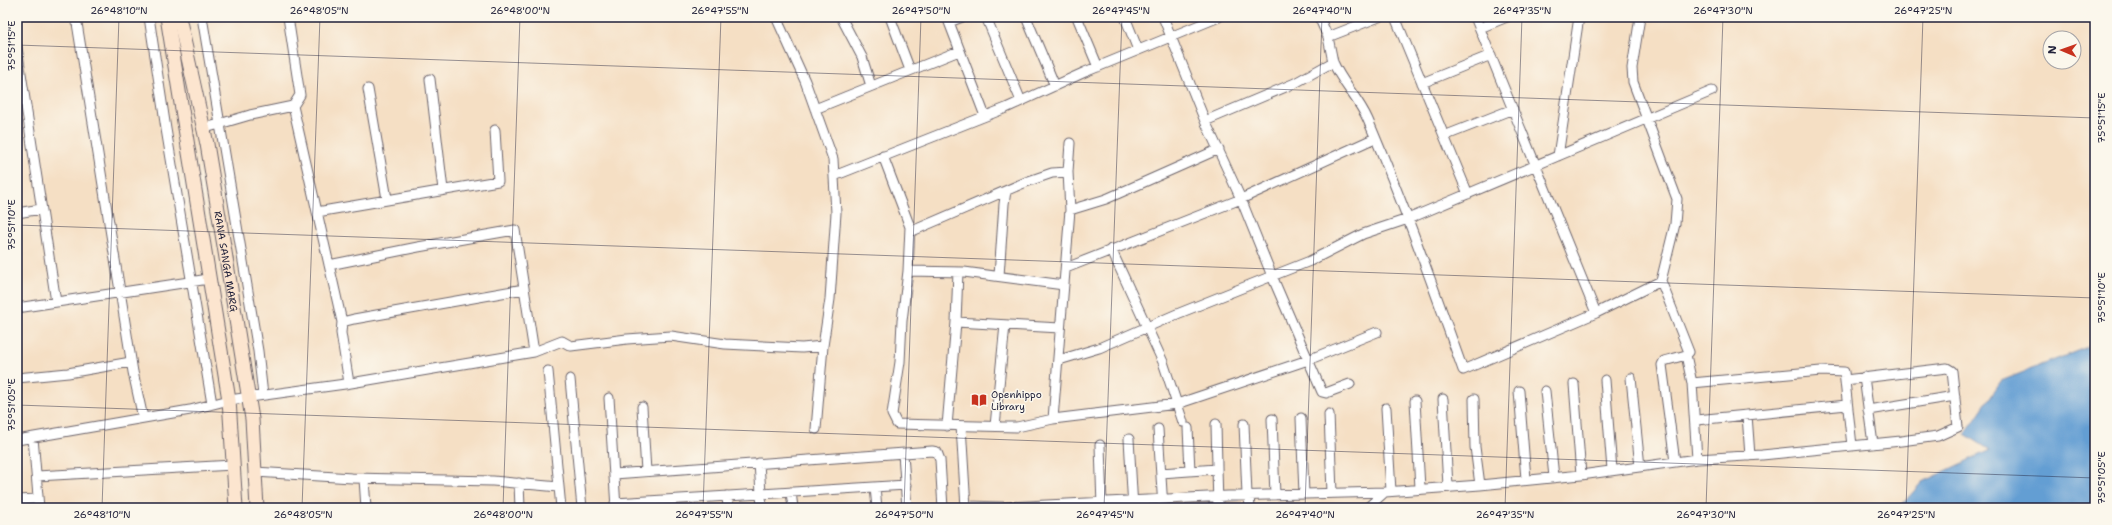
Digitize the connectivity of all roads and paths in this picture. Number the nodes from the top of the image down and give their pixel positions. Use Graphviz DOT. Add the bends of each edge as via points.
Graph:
graph roads {
  1 [pos="76,17"];
  2 [pos="149,17"];
  3 [pos="166,17"];
  4 [pos="179,17"];
  5 [pos="202,17"];
  6 [pos="288,17"];
  7 [pos="776,17"];
  8 [pos="842,17"];
  9 [pos="890,17"];
  10 [pos="962,17"];
  11 [pos="986,17"];
  12 [pos="1026,17"];
  13 [pos="1077,17"];
  14 [pos="1125,17"];
  15 [pos="1163,17"];
  16 [pos="1218,17"];
  17 [pos="1319,17"];
  18 [pos="1379,17"];
  19 [pos="1395,17"];
  20 [pos="1475,17"];
  21 [pos="1507,17"];
  22 [pos="1579,17"];
  23 [pos="1640,17"];
  24 [pos="948,20"];
  25 [pos="1480,28"];
  26 [pos="1171,36"];
  27 [pos="1328,37"];
  28 [pos="17,47"];
  29 [pos="1138,50"];
  30 [pos="959,51"];
  31 [pos="1491,55"];
  32 [pos="1333,62"];
  33 [pos="1098,66"];
  34 [pos="910,70"];
  35 [pos="430,79"];
  36 [pos="1422,83"];
  37 [pos="871,86"];
  38 [pos="1055,86"];
  39 [pos="368,89"];
  40 [pos="1712,91"];
  41 [pos="1021,101"];
  42 [pos="293,106"];
  43 [pos="815,109"];
  44 [pos="1513,109"];
  45 [pos="985,116"];
  46 [pos="1646,120"];
  47 [pos="1205,121"];
  48 [pos="219,124"];
  49 [pos="202,129"];
  50 [pos="494,130"];
  51 [pos="1444,136"];
  52 [pos="1375,138"];
  53 [pos="1070,143"];
  54 [pos="1219,149"];
  55 [pos="883,156"];
  56 [pos="1558,156"];
  57 [pos="1537,166"];
  58 [pos="1068,172"];
  59 [pos="834,176"];
  60 [pos="443,190"];
  61 [pos="1006,191"];
  62 [pos="1468,194"];
  63 [pos="387,199"];
  64 [pos="1241,199"];
  65 [pos="41,209"];
  66 [pos="1070,210"];
  67 [pos="317,212"];
  68 [pos="17,213"];
  69 [pos="1408,219"];
  70 [pos="910,232"];
  71 [pos="1111,249"];
  72 [pos="329,265"];
  73 [pos="1066,268"];
  74 [pos="908,271"];
  75 [pos="958,272"];
  76 [pos="999,276"];
  77 [pos="1272,276"];
  78 [pos="210,279"];
  79 [pos="192,281"];
  80 [pos="1661,281"];
  81 [pos="1064,285"];
  82 [pos="524,289"];
  83 [pos="120,291"];
  84 [pos="56,302"];
  85 [pos="17,308"];
  86 [pos="1596,313"];
  87 [pos="342,322"];
  88 [pos="956,322"];
  89 [pos="1005,325"];
  90 [pos="1060,328"];
  91 [pos="1146,329"];
  92 [pos="1377,332"];
  93 [pos="823,346"];
  94 [pos="534,352"];
  95 [pos="1686,355"];
  96 [pos="1059,360"];
  97 [pos="1308,360"];
  98 [pos="131,362"];
  99 [pos="548,371"];
  100 [pos="1864,377"];
  101 [pos="17,378"];
  102 [pos="570,378"];
  103 [pos="1631,378"];
  104 [pos="1605,380"];
  105 [pos="1845,380"];
  106 [pos="349,383"];
  107 [pos="1692,383"];
  108 [pos="1350,384"];
  109 [pos="1574,384"];
  110 [pos="1545,391"];
  111 [pos="1519,392"];
  112 [pos="263,395"];
  113 [pos="1955,396"];
  114 [pos="248,398"];
  115 [pos="609,398"];
  116 [pos="1443,399"];
  117 [pos="1474,399"];
  118 [pos="229,400"];
  119 [pos="1415,401"];
  120 [pos="212,404"];
  121 [pos="1177,404"];
  122 [pos="1847,405"];
  123 [pos="642,407"];
  124 [pos="1386,408"];
  125 [pos="1868,410"];
  126 [pos="1329,414"];
  127 [pos="1747,415"];
  128 [pos="143,418"];
  129 [pos="1301,418"];
  130 [pos="1052,419"];
  131 [pos="1272,419"];
  132 [pos="1696,420"];
  133 [pos="1216,424"];
  134 [pos="1244,424"];
  135 [pos="947,426"];
  136 [pos="961,426"];
  137 [pos="995,426"];
  138 [pos="1158,429"];
  139 [pos="816,430"];
  140 [pos="33,438"];
  141 [pos="1130,439"];
  142 [pos="17,440"];
  143 [pos="1873,444"];
  144 [pos="1100,445"];
  145 [pos="1852,446"];
  146 [pos="903,454"];
  147 [pos="1750,456"];
  148 [pos="1697,459"];
  149 [pos="1674,462"];
  150 [pos="759,463"];
  151 [pos="233,466"];
  152 [pos="1640,468"];
  153 [pos="1217,469"];
  154 [pos="1612,470"];
  155 [pos="1190,471"];
  156 [pos="254,472"];
  157 [pos="646,472"];
  158 [pos="1161,473"];
  159 [pos="614,474"];
  160 [pos="1581,475"];
  161 [pos="37,476"];
  162 [pos="1554,477"];
  163 [pos="364,479"];
  164 [pos="1526,479"];
  165 [pos="519,483"];
  166 [pos="906,485"];
  167 [pos="1480,485"];
  168 [pos="1448,486"];
  169 [pos="559,487"];
  170 [pos="875,487"];
  171 [pos="1420,488"];
  172 [pos="791,492"];
  173 [pos="1388,492"];
  174 [pos="1332,493"];
  175 [pos="761,494"];
  176 [pos="1304,494"];
  177 [pos="1248,495"];
  178 [pos="1276,495"];
  179 [pos="727,496"];
  180 [pos="1218,496"];
  181 [pos="1191,498"];
  182 [pos="17,500"];
  183 [pos="39,503"];
  184 [pos="649,504"];
  185 [pos="1163,504"];
  186 [pos="616,505"];
  187 [pos="1132,505"];
  188 [pos="1077,506"];
  189 [pos="1102,506"];
  190 [pos="966,507"];
  191 [pos="990,507"];
  192 [pos="1018,507"];
  193 [pos="236,508"];
  194 [pos="257,508"];
  195 [pos="366,508"];
  196 [pos="520,508"];
  197 [pos="561,508"];
  198 [pos="582,508"];
  199 [pos="728,508"];
  200 [pos="762,508"];
  201 [pos="792,508"];
  202 [pos="877,508"];
  203 [pos="907,508"];
  204 [pos="943,508"];
  205 [pos="1192,508"];
  206 [pos="1218,508"];
  207 [pos="1250,508"];
  208 [pos="1367,508"];
  1 -- 83 [label="street"];
  2 -- 79 [label="street"];
  3 -- 78 [label="main road, RANA SANGA MARG"];
  4 -- 49 [label="main road, RANA SANGA MARG"];
  5 -- 48 [label="street"];
  6 -- 42 [label="street" via="300,95"];
  7 -- 43 [label="street"];
  8 -- 37 [label="street" via="862,57"];
  9 -- 34 [label="street"];
  10 -- 24 [label="street"];
  11 -- 41 [label="street"];
  12 -- 38 [label="street"];
  13 -- 33 [label="street"];
  14 -- 29 [label="street"];
  15 -- 26 [label="street"];
  16 -- 26 [label="street"];
  17 -- 27 [label="street"];
  18 -- 27 [label="street"];
  19 -- 36 [label="street"];
  20 -- 25 [label="street"];
  21 -- 25 [label="street"];
  22 -- 56 [label="street"];
  23 -- 46 [label="street" via="1632,68 1633,82 1642,101"];
  24 -- 30 [label="street"];
  25 -- 31 [label="street"];
  26 -- 29 [label="street"];
  26 -- 47 [label="street"];
  27 -- 32 [label="street"];
  28 -- 65 [label="street"];
  29 -- 33 [label="street"];
  30 -- 34 [label="street"];
  30 -- 45 [label="street"];
  31 -- 36 [label="street"];
  31 -- 44 [label="street"];
  32 -- 47 [label="street" via="1295,83"];
  32 -- 52 [label="street" via="1356,98"];
  33 -- 38 [label="street"];
  34 -- 37 [label="street"];
  35 -- 60 [label="street"];
  36 -- 51 [label="street"];
  37 -- 43 [label="street"];
  38 -- 41 [label="street"];
  39 -- 63 [label="street"];
  40 -- 46 [label="street"];
  41 -- 45 [label="street"];
  42 -- 48 [label="street"];
  42 -- 67 [label="street"];
  43 -- 59 [label="street" via="833,159"];
  44 -- 51 [label="street"];
  44 -- 57 [label="street"];
  45 -- 55 [label="street"];
  46 -- 56 [label="street"];
  46 -- 80 [label="street" via="1677,199 1675,224"];
  47 -- 54 [label="street"];
  48 -- 49 [label="street"];
  48 -- 112 [label="street" via="258,351"];
  49 -- 114 [label="main road, RANA SANGA MARG"];
  50 -- 60 [label="street" via="498,181"];
  51 -- 62 [label="street"];
  52 -- 64 [label="street"];
  52 -- 69 [label="street"];
  53 -- 58 [label="street"];
  54 -- 64 [label="street"];
  54 -- 66 [label="street" via="1106,199"];
  55 -- 59 [label="street"];
  55 -- 70 [label="street" via="906,214"];
  56 -- 57 [label="street"];
  57 -- 62 [label="street"];
  57 -- 86 [label="street"];
  58 -- 61 [label="street" via="1052,173"];
  58 -- 66 [label="street"];
  59 -- 93 [label="street" via="836,214 830,299"];
  60 -- 63 [label="street"];
  61 -- 70 [label="street"];
  61 -- 76 [label="street"];
  62 -- 69 [label="street"];
  63 -- 67 [label="street"];
  64 -- 71 [label="street"];
  64 -- 77 [label="street"];
  65 -- 68 [label="street"];
  65 -- 84 [label="street"];
  66 -- 73 [label="street"];
  67 -- 72 [label="street"];
  69 -- 77 [label="street" via="1363,234 1310,261"];
  69 -- 86 [label="street" via="1463,370"];
  70 -- 74 [label="street"];
  71 -- 73 [label="street"];
  71 -- 91 [label="street"];
  72 -- 82 [label="street" via="418,246 515,230"];
  72 -- 87 [label="street"];
  73 -- 81 [label="street"];
  74 -- 75 [label="street"];
  74 -- 135 [label="street" via="900,362 892,414 897,424"];
  75 -- 76 [label="street"];
  75 -- 88 [label="street"];
  76 -- 81 [label="street"];
  77 -- 91 [label="street"];
  77 -- 97 [label="street"];
  78 -- 79 [label="street"];
  78 -- 118 [label="main road, RANA SANGA MARG"];
  79 -- 83 [label="street"];
  79 -- 120 [label="street"];
  80 -- 86 [label="street"];
  80 -- 95 [label="street" via="1689,352"];
  81 -- 90 [label="street"];
  82 -- 87 [label="street"];
  82 -- 94 [label="street"];
  83 -- 84 [label="street"];
  83 -- 98 [label="street"];
  84 -- 85 [label="street"];
  87 -- 106 [label="street" via="341,333"];
  88 -- 89 [label="street"];
  88 -- 135 [label="street"];
  89 -- 90 [label="street"];
  89 -- 137 [label="street"];
  90 -- 96 [label="street"];
  91 -- 96 [label="street" via="1100,348"];
  91 -- 121 [label="street" via="1163,362"];
  92 -- 97 [label="street"];
  93 -- 94 [label="street" via="802,348 733,344 672,336 571,346 562,341"];
  93 -- 139 [label="street"];
  94 -- 106 [label="street"];
  95 -- 107 [label="street"];
  95 -- 149 [label="street" via="1664,361 1662,365"];
  96 -- 130 [label="street"];
  97 -- 108 [label="street" via="1322,392 1326,393"];
  97 -- 121 [label="street"];
  98 -- 101 [label="street" via="68,373"];
  98 -- 128 [label="street"];
  99 -- 169 [label="street"];
  100 -- 105 [label="street"];
  100 -- 113 [label="street" via="1948,368 1952,371"];
  100 -- 125 [label="street"];
  102 -- 198 [label="street"];
  103 -- 152 [label="street"];
  104 -- 154 [label="street"];
  105 -- 107 [label="street" via="1844,372 1822,371"];
  105 -- 122 [label="street"];
  106 -- 112 [label="street"];
  107 -- 132 [label="street"];
  109 -- 160 [label="street"];
  110 -- 162 [label="street"];
  111 -- 164 [label="street"];
  112 -- 114 [label="street"];
  113 -- 125 [label="street"];
  113 -- 143 [label="street" via="1958,427 1938,436"];
  114 -- 118 [label="street"];
  114 -- 156 [label="main road, RANA SANGA MARG" via="252,419"];
  115 -- 159 [label="street"];
  116 -- 168 [label="street"];
  117 -- 167 [label="street" via="1475,448"];
  118 -- 120 [label="street"];
  118 -- 151 [label="main road, RANA SANGA MARG"];
  119 -- 171 [label="street"];
  120 -- 128 [label="street"];
  121 -- 130 [label="street"];
  121 -- 155 [label="street" via="1185,425"];
  122 -- 127 [label="street"];
  122 -- 145 [label="street"];
  123 -- 157 [label="street"];
  124 -- 173 [label="street"];
  125 -- 143 [label="street"];
  126 -- 174 [label="street"];
  127 -- 132 [label="street"];
  127 -- 147 [label="street"];
  128 -- 140 [label="street"];
  129 -- 176 [label="street"];
  130 -- 137 [label="street" via="1017,427"];
  131 -- 178 [label="street"];
  132 -- 148 [label="street"];
  133 -- 153 [label="street"];
  134 -- 177 [label="street"];
  135 -- 136 [label="street"];
  136 -- 137 [label="street"];
  136 -- 190 [label="street"];
  138 -- 158 [label="street"];
  140 -- 142 [label="street"];
  140 -- 161 [label="street"];
  141 -- 187 [label="street"];
  143 -- 145 [label="street"];
  144 -- 189 [label="street"];
  145 -- 147 [label="street"];
  146 -- 150 [label="street"];
  146 -- 166 [label="street"];
  146 -- 204 [label="street" via="937,452 940,460"];
  147 -- 148 [label="street"];
  148 -- 149 [label="street"];
  149 -- 152 [label="street"];
  150 -- 157 [label="street"];
  150 -- 175 [label="street"];
  151 -- 161 [label="street"];
  151 -- 193 [label="main road, RANA SANGA MARG"];
  152 -- 154 [label="street"];
  153 -- 155 [label="street"];
  153 -- 180 [label="street"];
  154 -- 160 [label="street"];
  155 -- 158 [label="street"];
  156 -- 163 [label="street"];
  156 -- 194 [label="main road, RANA SANGA MARG"];
  157 -- 159 [label="street"];
  158 -- 185 [label="street"];
  159 -- 186 [label="street"];
  160 -- 162 [label="street"];
  161 -- 183 [label="street"];
  162 -- 164 [label="street"];
  163 -- 165 [label="street"];
  163 -- 195 [label="street"];
  164 -- 167 [label="street"];
  165 -- 169 [label="street"];
  165 -- 196 [label="street"];
  166 -- 170 [label="street"];
  166 -- 203 [label="street"];
  167 -- 168 [label="street"];
  168 -- 171 [label="street"];
  169 -- 197 [label="street"];
  170 -- 172 [label="street"];
  170 -- 202 [label="street"];
  171 -- 173 [label="street"];
  172 -- 175 [label="street"];
  172 -- 201 [label="street"];
  173 -- 174 [label="street"];
  173 -- 208 [label="street"];
  174 -- 176 [label="street"];
  175 -- 179 [label="street"];
  175 -- 200 [label="street"];
  176 -- 178 [label="street"];
  177 -- 178 [label="street"];
  177 -- 180 [label="street"];
  177 -- 207 [label="street"];
  179 -- 184 [label="street"];
  179 -- 199 [label="street"];
  180 -- 181 [label="street"];
  180 -- 206 [label="street"];
  181 -- 185 [label="street"];
  181 -- 205 [label="street"];
  182 -- 183 [label="street"];
  184 -- 186 [label="street"];
  185 -- 187 [label="street"];
  187 -- 189 [label="street"];
  188 -- 189 [label="street"];
  188 -- 192 [label="street"];
  190 -- 191 [label="street"];
  191 -- 192 [label="street"];
}
